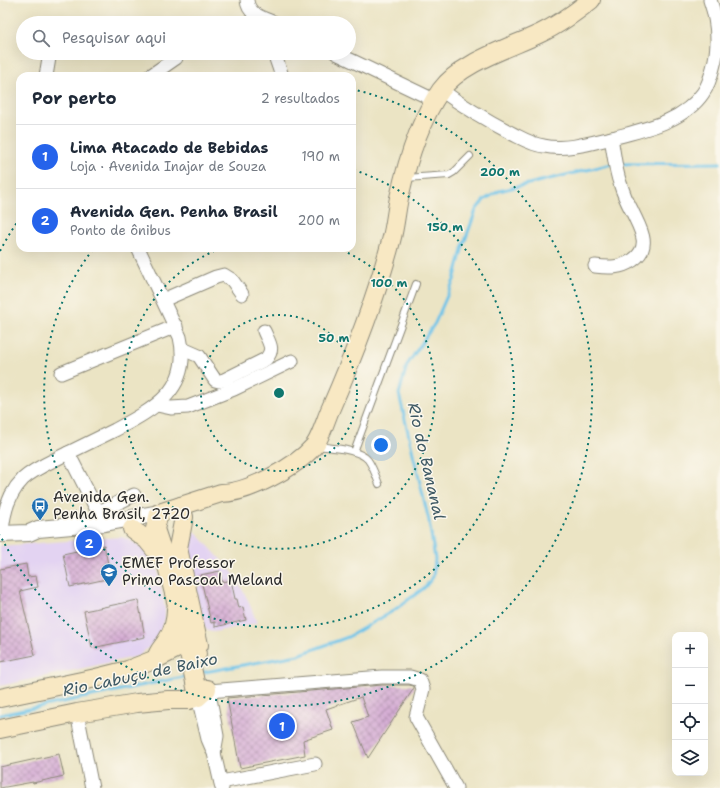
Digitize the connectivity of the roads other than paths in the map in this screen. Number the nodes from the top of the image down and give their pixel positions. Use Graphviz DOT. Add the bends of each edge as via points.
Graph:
graph roads {
  1 [pos="247,0"];
  2 [pos="591,0"];
  3 [pos="710,0"];
  4 [pos="258,16"];
  5 [pos="49,60"];
  6 [pos="173,60"];
  7 [pos="276,60"];
  8 [pos="353,60"];
  9 [pos="47,72"];
  10 [pos="156,72"];
  11 [pos="281,72"];
  12 [pos="438,95"];
  13 [pos="612,143"];
  14 [pos="470,156"];
  15 [pos="404,178"];
  16 [pos="140,252"];
  17 [pos="595,266"];
  18 [pos="416,284"];
  19 [pos="242,294"];
  20 [pos="163,300"];
  21 [pos="176,326"];
  22 [pos="264,331"];
  23 [pos="183,349"];
  24 [pos="292,361"];
  25 [pos="61,373"];
  26 [pos="157,405"];
  27 [pos="315,445"];
  28 [pos="354,452"];
  29 [pos="68,453"];
  30 [pos="379,484"];
  31 [pos="134,494"];
  32 [pos="188,512"];
  33 [pos="158,519"];
  34 [pos="132,529"];
  35 [pos="29,533"];
  36 [pos="1,534"];
  37 [pos="174,562"];
  38 [pos="176,602"];
  39 [pos="188,648"];
  40 [pos="156,659"];
  41 [pos="199,665"];
  42 [pos="204,690"];
  43 [pos="0,698"];
  44 [pos="77,713"];
  45 [pos="0,729"];
  46 [pos="315,764"];
  47 [pos="222,785"];
  48 [pos="92,788"];
  49 [pos="456,788"];
  1 -- 4 [label="street" via="249,9"];
  2 -- 12 [label="main road" via="544,32 471,65 448,81"];
  3 -- 13 [label="street" via="718,28 719,44 704,92 696,102 672,119"];
  5 -- 9 [label="street"];
  6 -- 10 [label="street"];
  7 -- 11 [label="street"];
  8 -- 12 [label="street"];
  12 -- 13 [label="street" via="533,144 566,147"];
  12 -- 15 [label="main road" via="419,132"];
  13 -- 17 [label="street" via="619,181 644,241 637,258 629,263 619,267"];
  14 -- 15 [label="lane" via="449,175"];
  15 -- 27 [label="main road" via="392,238 377,292"];
  16 -- 20 [label="street"];
  18 -- 28 [label="lane"];
  19 -- 20 [label="street" via="232,280 224,275 216,276"];
  20 -- 21 [label="street"];
  21 -- 23 [label="street"];
  21 -- 25 [label="street"];
  22 -- 23 [label="street" via="271,350 266,360 224,380 215,380 199,356"];
  23 -- 26 [label="street" via="182,366 178,377"];
  24 -- 26 [label="street" via="234,389 188,407"];
  26 -- 29 [label="street" via="130,422"];
  27 -- 28 [label="lane"];
  27 -- 32 [label="main road" via="280,472 232,493 221,493"];
  28 -- 30 [label="lane" via="362,454 368,460"];
  29 -- 31 [label="street" via="99,510"];
  29 -- 36 [label="street" via="36,469 16,487 6,508"];
  32 -- 33 [label="main road"];
  32 -- 37 [label="main road"];
  33 -- 34 [label="street"];
  33 -- 35 [label="street" via="38,529"];
  33 -- 37 [label="main road" via="155,529 157,535"];
  34 -- 35 [label="street" via="38,536"];
  34 -- 37 [label="main road"];
  35 -- 36 [label="street"];
  37 -- 38 [label="main road"];
  37 -- 41 [label="main road"];
  38 -- 39 [label="main road"];
  38 -- 40 [label="main road" via="171,631 158,651"];
  39 -- 40 [label="main road" via="180,647"];
  39 -- 41 [label="main road" via="195,652"];
  40 -- 43 [label="main road" via="109,675"];
  41 -- 42 [label="main road"];
  42 -- 44 [label="main road" via="189,700 137,703"];
  42 -- 47 [label="street" via="208,738"];
  42 -- 49 [label="street" via="382,677 410,677 420,680 423,689 416,717"];
  44 -- 45 [label="main road"];
  44 -- 48 [label="street"];
  46 -- 47 [label="street"];
}
